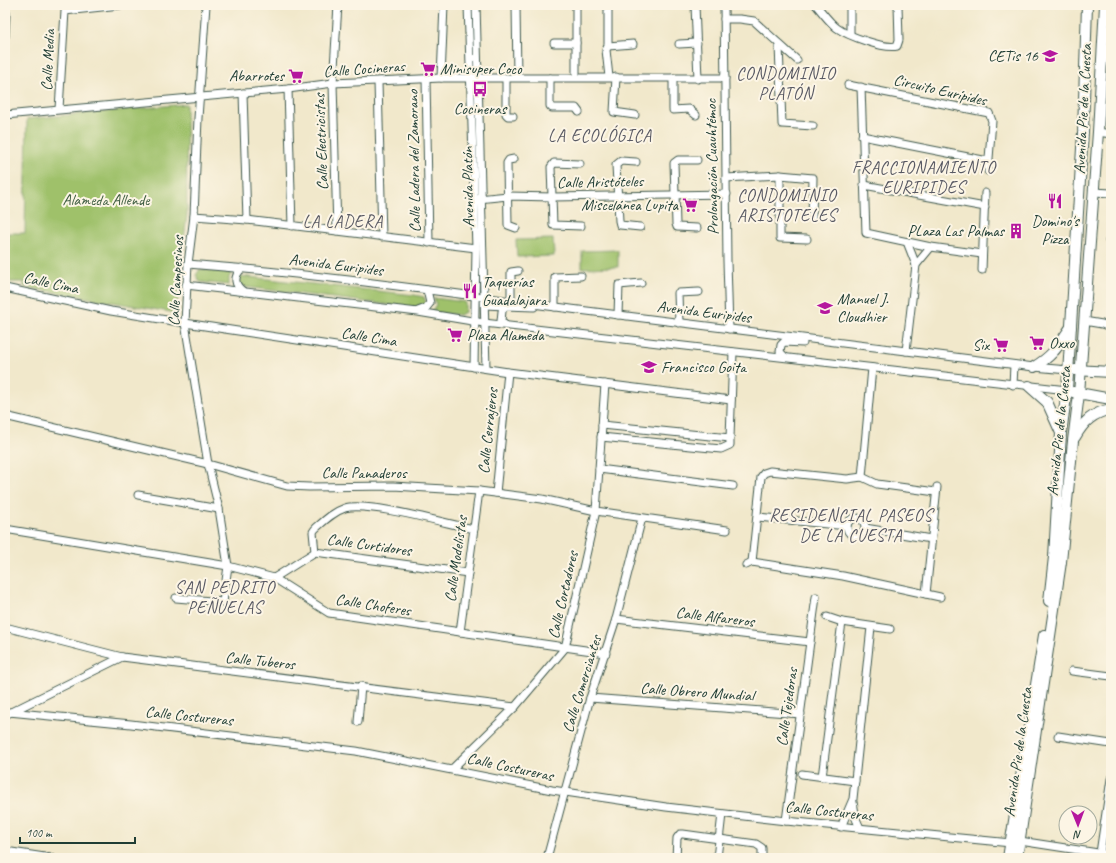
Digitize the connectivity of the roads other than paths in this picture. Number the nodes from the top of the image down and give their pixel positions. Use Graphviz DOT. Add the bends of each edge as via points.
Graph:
graph roads {
  1 [pos="120,5"];
  2 [pos="206,5"];
  3 [pos="338,5"];
  4 [pos="444,5"];
  5 [pos="468,5"];
  6 [pos="476,5"];
  7 [pos="516,5"];
  8 [pos="576,5"];
  9 [pos="608,5"];
  10 [pos="695,5"];
  11 [pos="724,5"];
  12 [pos="816,5"];
  13 [pos="850,5"];
  14 [pos="898,5"];
  15 [pos="1087,5"];
  16 [pos="1105,5"];
  17 [pos="6,13"];
  18 [pos="724,19"];
  19 [pos="850,34"];
  20 [pos="5,36"];
  21 [pos="554,43"];
  22 [pos="576,43"];
  23 [pos="697,43"];
  24 [pos="634,44"];
  25 [pos="679,44"];
  26 [pos="779,45"];
  27 [pos="608,46"];
  28 [pos="797,60"];
  29 [pos="517,77"];
  30 [pos="576,77"];
  31 [pos="612,77"];
  32 [pos="426,78"];
  33 [pos="441,78"];
  34 [pos="506,78"];
  35 [pos="550,78"];
  36 [pos="673,78"];
  37 [pos="725,78"];
  38 [pos="471,79"];
  39 [pos="480,79"];
  40 [pos="698,79"];
  41 [pos="378,82"];
  42 [pos="333,83"];
  43 [pos="848,85"];
  44 [pos="862,87"];
  45 [pos="288,89"];
  46 [pos="243,93"];
  47 [pos="199,96"];
  48 [pos="59,109"];
  49 [pos="579,112"];
  50 [pos="5,115"];
  51 [pos="635,115"];
  52 [pos="696,115"];
  53 [pos="514,116"];
  54 [pos="813,126"];
  55 [pos="1098,132"];
  56 [pos="1111,134"];
  57 [pos="862,136"];
  58 [pos="514,159"];
  59 [pos="697,160"];
  60 [pos="988,161"];
  61 [pos="636,162"];
  62 [pos="580,164"];
  63 [pos="988,171"];
  64 [pos="780,175"];
  65 [pos="726,178"];
  66 [pos="864,185"];
  67 [pos="1094,192"];
  68 [pos="985,193"];
  69 [pos="1111,193"];
  70 [pos="676,194"];
  71 [pos="727,194"];
  72 [pos="508,196"];
  73 [pos="618,196"];
  74 [pos="552,197"];
  75 [pos="482,198"];
  76 [pos="474,199"];
  77 [pos="985,207"];
  78 [pos="194,216"];
  79 [pos="812,218"];
  80 [pos="247,220"];
  81 [pos="292,226"];
  82 [pos="581,226"];
  83 [pos="640,227"];
  84 [pos="516,228"];
  85 [pos="697,228"];
  86 [pos="337,231"];
  87 [pos="382,237"];
  88 [pos="807,239"];
  89 [pos="907,242"];
  90 [pos="429,243"];
  91 [pos="931,247"];
  92 [pos="476,248"];
  93 [pos="982,254"];
  94 [pos="188,264"];
  95 [pos="916,265"];
  96 [pos="242,268"];
  97 [pos="982,270"];
  98 [pos="518,271"];
  99 [pos="581,276"];
  100 [pos="640,284"];
  101 [pos="186,285"];
  102 [pos="5,288"];
  103 [pos="427,290"];
  104 [pos="245,292"];
  105 [pos="699,292"];
  106 [pos="475,296"];
  107 [pos="485,301"];
  108 [pos="511,301"];
  109 [pos="542,305"];
  110 [pos="505,306"];
  111 [pos="555,307"];
  112 [pos="418,312"];
  113 [pos="618,315"];
  114 [pos="475,321"];
  115 [pos="1084,321"];
  116 [pos="185,323"];
  117 [pos="484,323"];
  118 [pos="679,323"];
  119 [pos="505,325"];
  120 [pos="1071,327"];
  121 [pos="1111,328"];
  122 [pos="730,329"];
  123 [pos="863,346"];
  124 [pos="906,351"];
  125 [pos="733,352"];
  126 [pos="785,357"];
  127 [pos="1014,365"];
  128 [pos="474,367"];
  129 [pos="1034,367"];
  130 [pos="486,368"];
  131 [pos="872,368"];
  132 [pos="1068,370"];
  133 [pos="1080,370"];
  134 [pos="508,372"];
  135 [pos="1111,372"];
  136 [pos="605,384"];
  137 [pos="1013,385"];
  138 [pos="1029,386"];
  139 [pos="1067,390"];
  140 [pos="1079,394"];
  141 [pos="1111,399"];
  142 [pos="731,400"];
  143 [pos="1111,409"];
  144 [pos="5,416"];
  145 [pos="602,425"];
  146 [pos="1061,433"];
  147 [pos="601,437"];
  148 [pos="730,438"];
  149 [pos="1073,440"];
  150 [pos="208,464"];
  151 [pos="599,468"];
  152 [pos="862,476"];
  153 [pos="733,486"];
  154 [pos="479,491"];
  155 [pos="496,493"];
  156 [pos="138,495"];
  157 [pos="218,509"];
  158 [pos="596,511"];
  159 [pos="758,517"];
  160 [pos="642,518"];
  161 [pos="847,526"];
  162 [pos="5,528"];
  163 [pos="865,528"];
  164 [pos="474,529"];
  165 [pos="728,530"];
  166 [pos="931,540"];
  167 [pos="315,552"];
  168 [pos="228,566"];
  169 [pos="468,573"];
  170 [pos="274,578"];
  171 [pos="926,594"];
  172 [pos="816,597"];
  173 [pos="940,597"];
  174 [pos="176,598"];
  175 [pos="827,617"];
  176 [pos="616,619"];
  177 [pos="842,622"];
  178 [pos="5,627"];
  179 [pos="871,627"];
  180 [pos="890,629"];
  181 [pos="460,632"];
  182 [pos="810,642"];
  183 [pos="565,648"];
  184 [pos="606,653"];
  185 [pos="122,657"];
  186 [pos="1072,671"];
  187 [pos="1111,676"];
  188 [pos="361,686"];
  189 [pos="590,698"];
  190 [pos="515,707"];
  191 [pos="800,714"];
  192 [pos="6,715"];
  193 [pos="358,722"];
  194 [pos="1058,736"];
  195 [pos="1111,744"];
  196 [pos="452,769"];
  197 [pos="802,774"];
  198 [pos="822,777"];
  199 [pos="1111,779"];
  200 [pos="855,781"];
  201 [pos="566,793"];
  202 [pos="853,799"];
  203 [pos="722,814"];
  204 [pos="786,821"];
  205 [pos="841,827"];
  206 [pos="860,828"];
  207 [pos="719,838"];
  208 [pos="1015,842"];
  209 [pos="5,851"];
  210 [pos="1098,855"];
  211 [pos="1111,855"];
  212 [pos="51,858"];
  213 [pos="547,858"];
  214 [pos="676,858"];
  215 [pos="717,858"];
  216 [pos="762,858"];
  217 [pos="1008,858"];
  218 [pos="1017,858"];
  1 -- 48 [label="street, Calle Media" via="65,11"];
  2 -- 47 [label="street, Calle Campesinos"];
  3 -- 42 [label="street, Calle Electricistas"];
  4 -- 33 [label="street"];
  5 -- 38 [label="street, Avenida Platón"];
  6 -- 39 [label="street, Avenida Platón"];
  7 -- 29 [label="street"];
  8 -- 22 [label="street"];
  9 -- 27 [label="street"];
  10 -- 23 [label="street"];
  11 -- 18 [label="street, Prolongación Cuauhtémoc"];
  12 -- 19 [label="street" via="838,29"];
  13 -- 19 [label="street"];
  14 -- 19 [label="street" via="897,46 890,48"];
  15 -- 120 [label="main road, Avenida Pie de la Cuesta" via="1083,132"];
  16 -- 55 [label="main road, Avenida Pie de la Cuesta"];
  17 -- 20 [label="street"];
  18 -- 26 [label="street" via="754,21"];
  18 -- 37 [label="street, Prolongación Cuauhtémoc"];
  21 -- 22 [label="street"];
  22 -- 30 [label="street"];
  23 -- 25 [label="street"];
  23 -- 40 [label="street"];
  24 -- 27 [label="street"];
  26 -- 28 [label="street"];
  26 -- 54 [label="street" via="782,124"];
  27 -- 31 [label="street" via="606,50"];
  29 -- 34 [label="street, Calle Cocineras"];
  29 -- 35 [label="street, Calle Cocineras"];
  30 -- 31 [label="street, Calle Cocineras"];
  30 -- 35 [label="street, Calle Cocineras"];
  31 -- 36 [label="street, Calle Cocineras"];
  31 -- 51 [label="street" via="614,112"];
  32 -- 33 [label="street, Calle Cocineras"];
  32 -- 41 [label="street, Calle Cocineras"];
  32 -- 90 [label="street, Calle Ladera del Zamorano"];
  33 -- 38 [label="street, Calle Cocineras"];
  34 -- 39 [label="street, Calle Cocineras"];
  34 -- 53 [label="street" via="506,114"];
  35 -- 49 [label="street" via="550,106 576,108"];
  36 -- 40 [label="street, Calle Cocineras"];
  36 -- 52 [label="street" via="673,110 688,109"];
  37 -- 40 [label="street, Calle Cocineras"];
  37 -- 65 [label="street, Prolongación Cuauhtémoc"];
  38 -- 39 [label="street, Calle Cocineras"];
  38 -- 76 [label="street, Avenida Platón"];
  39 -- 75 [label="street, Avenida Platón"];
  41 -- 42 [label="street, Calle Cocineras"];
  41 -- 87 [label="street"];
  42 -- 45 [label="street, Calle Cocineras"];
  42 -- 86 [label="street, Calle Electricistas"];
  43 -- 44 [label="street, Circuito Eurípides"];
  44 -- 57 [label="street"];
  44 -- 60 [label="street, Circuito Eurípides" via="989,113 992,121"];
  45 -- 46 [label="street, Calle Cocineras"];
  45 -- 81 [label="street"];
  46 -- 47 [label="street, Calle Cocineras"];
  46 -- 80 [label="street"];
  47 -- 48 [label="street, Calle Cocineras"];
  47 -- 78 [label="street, Calle Campesinos"];
  48 -- 50 [label="street, Calle Cocineras"];
  55 -- 56 [label="street"];
  55 -- 67 [label="main road, Avenida Pie de la Cuesta"];
  57 -- 60 [label="street"];
  57 -- 66 [label="street"];
  58 -- 72 [label="street" via="507,163"];
  59 -- 70 [label="street" via="678,160 674,163"];
  60 -- 63 [label="street, Circuito Eurípides"];
  61 -- 73 [label="street" via="621,161 616,165"];
  62 -- 74 [label="street" via="552,164"];
  64 -- 65 [label="street"];
  64 -- 79 [label="street" via="813,178"];
  64 -- 88 [label="street" via="780,238"];
  65 -- 71 [label="street, Prolongación Cuauhtémoc"];
  66 -- 77 [label="street"];
  66 -- 89 [label="street" via="866,233"];
  67 -- 69 [label="street"];
  67 -- 115 [label="main road, Avenida Pie de la Cuesta"];
  68 -- 77 [label="street"];
  70 -- 71 [label="street, Calle Aristóteles"];
  70 -- 73 [label="street, Calle Aristóteles"];
  70 -- 85 [label="street" via="677,227"];
  71 -- 122 [label="street, Prolongación Cuauhtémoc"];
  72 -- 74 [label="street, Calle Aristóteles"];
  72 -- 75 [label="street, Calle Aristóteles"];
  72 -- 84 [label="street" via="508,225"];
  73 -- 74 [label="street, Calle Aristóteles"];
  73 -- 83 [label="street" via="619,223"];
  74 -- 82 [label="street" via="553,226"];
  75 -- 76 [label="street, Calle Aristóteles"];
  75 -- 107 [label="street, Avenida Platón"];
  76 -- 92 [label="street, Avenida Platón"];
  77 -- 93 [label="street"];
  78 -- 80 [label="street"];
  78 -- 94 [label="street, Calle Campesinos"];
  80 -- 81 [label="street"];
  81 -- 86 [label="street"];
  86 -- 87 [label="street"];
  87 -- 90 [label="street"];
  89 -- 91 [label="street"];
  89 -- 95 [label="street"];
  90 -- 92 [label="street"];
  91 -- 93 [label="street"];
  91 -- 95 [label="street"];
  92 -- 106 [label="street, Avenida Platón"];
  93 -- 97 [label="street"];
  94 -- 96 [label="street, Avenida Euripides"];
  94 -- 101 [label="street, Calle Campesinos"];
  95 -- 124 [label="street"];
  96 -- 103 [label="street, Avenida Euripides"];
  96 -- 104 [label="street" via="235,281"];
  98 -- 108 [label="street" via="511,272"];
  99 -- 111 [label="street" via="555,277"];
  100 -- 113 [label="street" via="619,285"];
  101 -- 104 [label="street"];
  101 -- 116 [label="street, Calle Campesinos"];
  102 -- 116 [label="street, Calle Cima" via="111,311"];
  103 -- 106 [label="street, Avenida Euripides"];
  103 -- 112 [label="street" via="430,303"];
  104 -- 112 [label="street"];
  105 -- 118 [label="street" via="678,293"];
  106 -- 107 [label="street, Avenida Euripides"];
  106 -- 114 [label="street, Avenida Platón"];
  107 -- 108 [label="street, Avenida Euripides"];
  107 -- 110 [label="street, Avenida Euripides"];
  107 -- 117 [label="street, Avenida Platón"];
  108 -- 109 [label="street, Avenida Euripides"];
  109 -- 110 [label="street, Avenida Euripides" via="530,308"];
  109 -- 111 [label="street, Avenida Euripides"];
  110 -- 119 [label="street" via="500,317"];
  111 -- 113 [label="street, Avenida Euripides"];
  112 -- 114 [label="street"];
  113 -- 118 [label="street, Avenida Euripides"];
  114 -- 117 [label="street"];
  114 -- 128 [label="street, Avenida Platón"];
  115 -- 121 [label="street"];
  115 -- 133 [label="main road, Avenida Pie de la Cuesta"];
  116 -- 128 [label="street, Calle Cima"];
  116 -- 150 [label="street, Calle Campesinos"];
  117 -- 119 [label="street"];
  117 -- 130 [label="street, Avenida Platón"];
  118 -- 122 [label="street, Avenida Euripides"];
  119 -- 125 [label="street"];
  120 -- 129 [label="main road" via="1053,354"];
  120 -- 132 [label="main road, Avenida Pie de la Cuesta"];
  122 -- 123 [label="street, Avenida Euripides"];
  123 -- 124 [label="street, Avenida Euripides"];
  123 -- 126 [label="street, Avenida Euripides" via="784,342 780,352"];
  124 -- 127 [label="street, Avenida Euripides"];
  125 -- 126 [label="street"];
  125 -- 142 [label="street"];
  126 -- 131 [label="street"];
  127 -- 129 [label="street, Avenida Euripides"];
  127 -- 137 [label="street"];
  128 -- 130 [label="street, Calle Cima"];
  129 -- 132 [label="street, Avenida Euripides"];
  130 -- 134 [label="street, Calle Cima"];
  131 -- 137 [label="street"];
  131 -- 152 [label="street"];
  132 -- 133 [label="main road"];
  132 -- 139 [label="main road, Avenida Pie de la Cuesta"];
  133 -- 135 [label="main road"];
  133 -- 140 [label="main road, Avenida Pie de la Cuesta"];
  134 -- 136 [label="street, Calle Cima"];
  134 -- 155 [label="street, Calle Cerrajeros"];
  136 -- 142 [label="street, Calle Cima"];
  136 -- 145 [label="street, Calle Cortadores"];
  137 -- 138 [label="street"];
  138 -- 139 [label="street"];
  138 -- 146 [label="main road" via="1047,402"];
  139 -- 140 [label="main road"];
  139 -- 146 [label="main road, Avenida Pie de la Cuesta"];
  140 -- 141 [label="main road"];
  140 -- 149 [label="main road, Avenida Pie de la Cuesta"];
  142 -- 148 [label="street"];
  143 -- 149 [label="main road" via="1100,411 1088,418"];
  144 -- 150 [label="street, Calle Panaderos"];
  145 -- 147 [label="street, Calle Cortadores"];
  145 -- 148 [label="street"];
  146 -- 208 [label="main road, Avenida Pie de la Cuesta" via="1054,557"];
  147 -- 148 [label="street" via="726,448 730,445"];
  147 -- 151 [label="street, Calle Cortadores"];
  149 -- 208 [label="main road, Avenida Pie de la Cuesta" via="1061,562"];
  150 -- 154 [label="street, Calle Panaderos" via="287,486 393,486"];
  150 -- 157 [label="street, Calle Campesinos"];
  151 -- 153 [label="street"];
  151 -- 158 [label="street, Calle Cortadores"];
  152 -- 159 [label="street" via="847,479 764,472 761,477"];
  152 -- 166 [label="street" via="877,484 936,489"];
  154 -- 155 [label="street, Calle Panaderos"];
  154 -- 164 [label="street, Calle Modelistas"];
  155 -- 158 [label="street, Calle Panaderos" via="542,499"];
  156 -- 157 [label="street"];
  157 -- 168 [label="street, Calle Campesinos"];
  158 -- 160 [label="street, Calle Panaderos"];
  158 -- 183 [label="street, Calle Cortadores"];
  159 -- 161 [label="street"];
  159 -- 171 [label="street" via="749,564 843,576"];
  160 -- 165 [label="street, Calle Panaderos"];
  160 -- 176 [label="street, Calle Comerciantes"];
  161 -- 163 [label="street" via="850,520 857,518 863,521"];
  161 -- 163 [label="street" via="849,533 855,536 862,534"];
  162 -- 168 [label="street, Calle Choferes"];
  163 -- 166 [label="street"];
  164 -- 167 [label="street" via="380,509 347,507 337,511 315,529"];
  164 -- 169 [label="street, Calle Modelistas"];
  166 -- 171 [label="street"];
  167 -- 169 [label="street, Calle Curtidores"];
  167 -- 170 [label="street, Calle Curtidores"];
  168 -- 170 [label="street, Calle Choferes"];
  168 -- 174 [label="street, Calle Campesinos" via="223,602"];
  169 -- 181 [label="street, Calle Modelistas"];
  170 -- 181 [label="street, Calle Choferes" via="329,613"];
  171 -- 173 [label="street"];
  172 -- 182 [label="street, Calle Tejedoras"];
  175 -- 177 [label="street"];
  176 -- 182 [label="street, Calle Alfareros"];
  176 -- 184 [label="street, Calle Comerciantes"];
  177 -- 179 [label="street"];
  177 -- 198 [label="street"];
  178 -- 185 [label="street, Calle Tuberos"];
  179 -- 180 [label="street"];
  179 -- 200 [label="street"];
  181 -- 183 [label="street, Calle Choferes"];
  182 -- 191 [label="street, Calle Tejedoras"];
  183 -- 184 [label="street, Calle Choferes"];
  183 -- 190 [label="street, Calle Cortadores"];
  184 -- 189 [label="street, Calle Comerciantes"];
  185 -- 188 [label="street, Calle Tuberos"];
  185 -- 192 [label="street"];
  186 -- 187 [label="street"];
  188 -- 190 [label="street, Calle Tuberos"];
  188 -- 193 [label="street"];
  189 -- 191 [label="street, Calle Obrero Mundial"];
  189 -- 201 [label="street, Calle Comerciantes"];
  190 -- 196 [label="street, Calle Cortadores"];
  191 -- 204 [label="street, Calle Tejedoras"];
  192 -- 196 [label="street, Calle Costureras" via="131,724 286,741"];
  194 -- 195 [label="street"];
  196 -- 201 [label="street, Calle Costureras"];
  197 -- 198 [label="street"];
  198 -- 200 [label="street"];
  199 -- 210 [label="street"];
  200 -- 202 [label="street"];
  201 -- 203 [label="street, Calle Costureras"];
  201 -- 213 [label="street, Calle Comerciantes"];
  202 -- 205 [label="street"];
  202 -- 206 [label="street"];
  203 -- 204 [label="street, Calle Costureras"];
  203 -- 207 [label="street"];
  204 -- 205 [label="street, Calle Costureras"];
  205 -- 206 [label="street, Calle Costureras"];
  206 -- 208 [label="street, Calle Costureras"];
  207 -- 214 [label="street" via="680,834 677,838"];
  207 -- 215 [label="street"];
  207 -- 216 [label="street" via="756,844 762,848"];
  208 -- 210 [label="street, Calle Costureras"];
  208 -- 217 [label="main road, Avenida Pie de la Cuesta"];
  208 -- 218 [label="main road, Avenida Pie de la Cuesta"];
  209 -- 212 [label="street"];
  210 -- 211 [label="street, Calle Costureras"];
}
